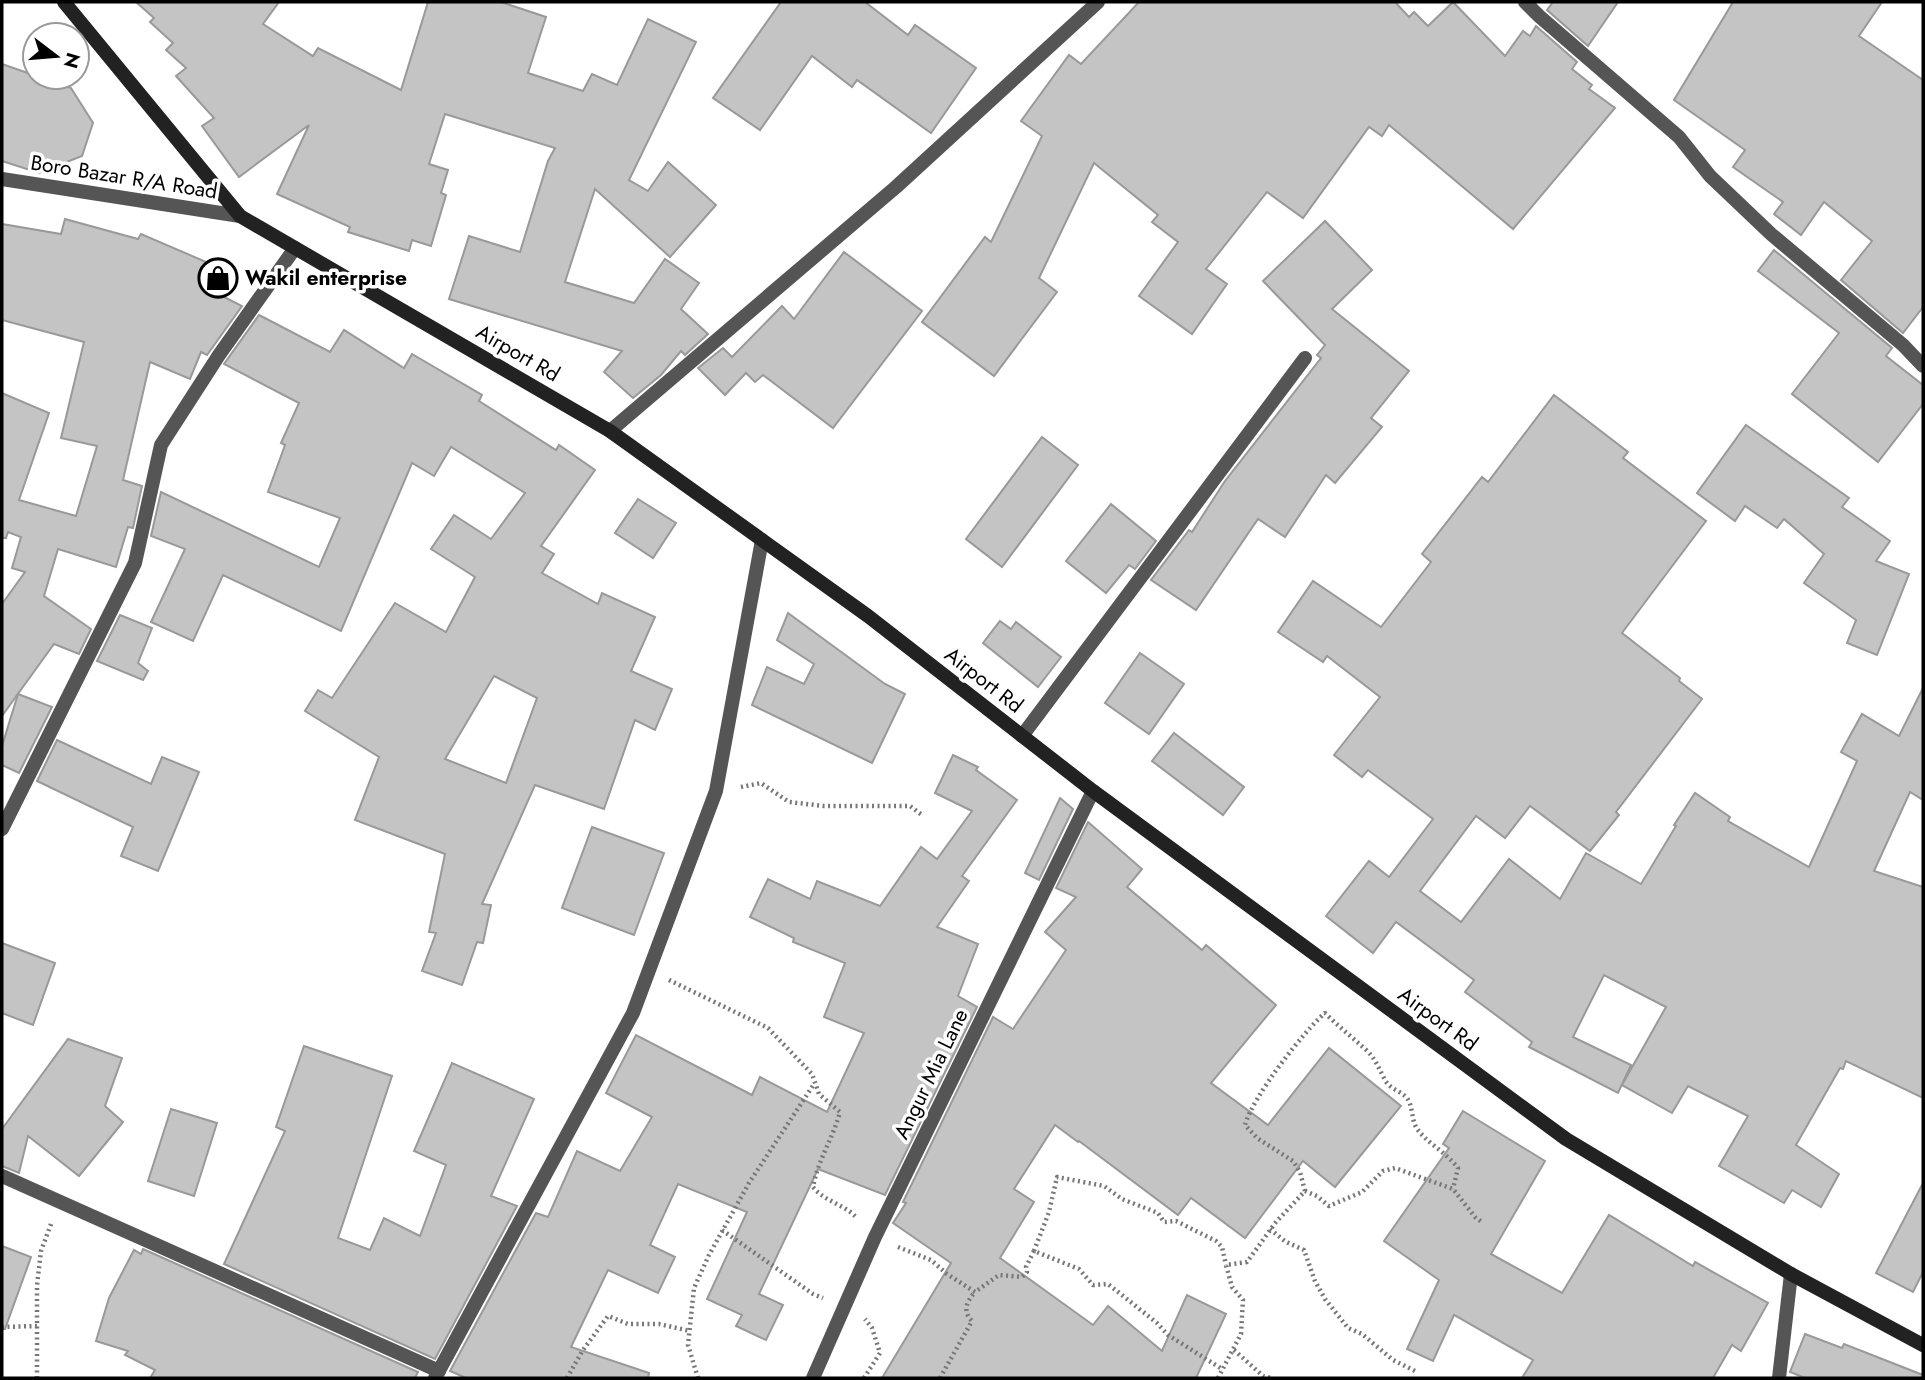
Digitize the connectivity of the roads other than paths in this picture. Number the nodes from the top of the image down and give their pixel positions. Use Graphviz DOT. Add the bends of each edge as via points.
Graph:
graph roads {
  1 [pos="64,2"];
  2 [pos="1098,2"];
  3 [pos="1525,2"];
  4 [pos="2,179"];
  5 [pos="240,216"];
  6 [pos="295,248"];
  7 [pos="1304,358"];
  8 [pos="1923,366"];
  9 [pos="610,431"];
  10 [pos="762,540"];
  11 [pos="1022,736"];
  12 [pos="1093,791"];
  13 [pos="2,829"];
  14 [pos="2,1176"];
  15 [pos="1791,1274"];
  16 [pos="1923,1345"];
  17 [pos="437,1375"];
  18 [pos="813,1378"];
  19 [pos="1779,1378"];
  1 -- 5 [label="main road, Airport Rd"];
  2 -- 9 [label="street" via="896,187"];
  3 -- 8 [label="street" via="1679,137 1710,176 1771,234"];
  4 -- 5 [label="street, Boro Bazar R/A Road"];
  5 -- 6 [label="main road, Airport Rd"];
  6 -- 9 [label="main road, Airport Rd"];
  6 -- 13 [label="street" via="161,445 135,563"];
  7 -- 11 [label="street"];
  9 -- 10 [label="main road, Airport Rd"];
  10 -- 11 [label="main road, Airport Rd"];
  10 -- 17 [label="street" via="716,791 633,1013"];
  11 -- 12 [label="main road, Airport Rd"];
  12 -- 15 [label="main road, Airport Rd" via="1566,1139"];
  12 -- 18 [label="street, Angur Mia Lane" via="875,1237"];
  14 -- 17 [label="street"];
  15 -- 16 [label="main road, Airport Rd"];
  15 -- 19 [label="street"];
}
